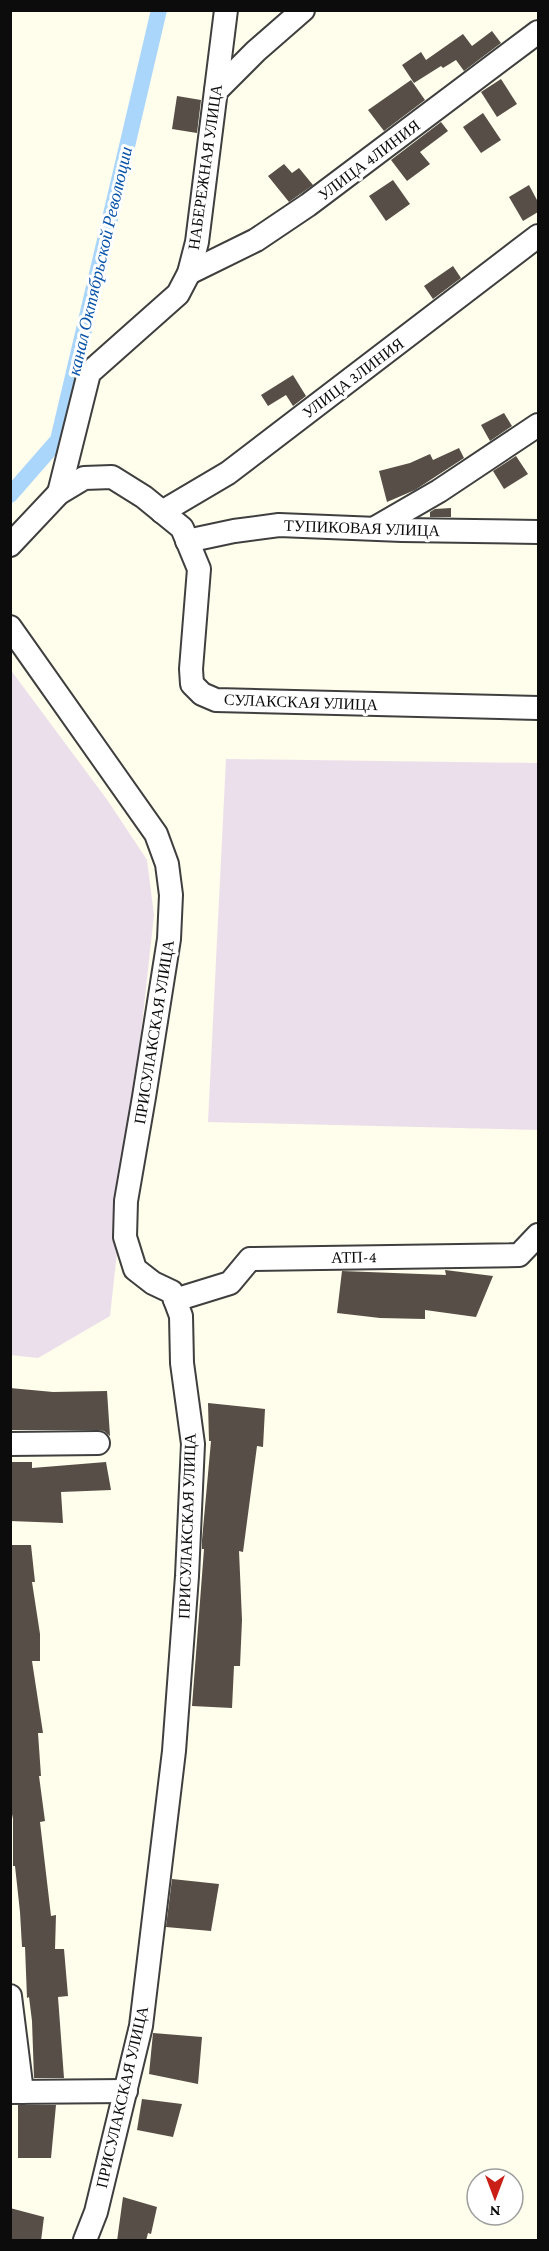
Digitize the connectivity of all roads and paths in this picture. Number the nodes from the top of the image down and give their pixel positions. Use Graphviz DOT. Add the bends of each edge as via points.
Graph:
graph roads {
  1 [pos="226,10"];
  2 [pos="303,10"];
  3 [pos="538,32"];
  4 [pos="216,91"];
  5 [pos="538,236"];
  6 [pos="189,273"];
  7 [pos="538,425"];
  8 [pos="59,493"];
  9 [pos="162,512"];
  10 [pos="375,528"];
  11 [pos="538,532"];
  12 [pos="187,541"];
  13 [pos="10,545"];
  14 [pos="10,627"];
  15 [pos="538,708"];
  16 [pos="538,1235"];
  17 [pos="175,1300"];
  18 [pos="98,1443"];
  19 [pos="10,1444"];
  20 [pos="10,1996"];
  21 [pos="126,2091"];
  22 [pos="16,2092"];
  23 [pos="85,2241"];
  1 -- 4 [label="street, НАБЕРЕЖНАЯ УЛИЦА"];
  2 -- 4 [label="street"];
  3 -- 6 [label="street, УЛИЦА 4ЛИНИЯ" via="308,205 256,240"];
  4 -- 6 [label="street, НАБЕРЕЖНАЯ УЛИЦА" via="197,242"];
  5 -- 9 [label="street, УЛИЦА 3ЛИНИЯ" via="228,473"];
  6 -- 8 [label="street, НАБЕРЕЖНАЯ УЛИЦА" via="178,294 89,373"];
  7 -- 10 [label="street"];
  8 -- 9 [label="street, СУЛАКСКАЯ УЛИЦА" via="84,478 112,477"];
  8 -- 13 [label="street, СУЛАКСКАЯ УЛИЦА"];
  9 -- 12 [label="street, СУЛАКСКАЯ УЛИЦА" via="182,528"];
  10 -- 11 [label="street, ТУПИКОВАЯ УЛИЦА"];
  10 -- 12 [label="street, ТУПИКОВАЯ УЛИЦА" via="279,525"];
  12 -- 15 [label="street, СУЛАКСКАЯ УЛИЦА" via="199,569 191,669 192,684 202,694 216,700"];
  14 -- 17 [label="street, ПРИСУЛАКСКАЯ УЛИЦА" via="156,834 167,864 171,895 169,939 126,1201 125,1237 135,1269 172,1292"];
  16 -- 17 [label="street, АТП-4" via="519,1255 250,1259 230,1283"];
  17 -- 21 [label="street, ПРИСУЛАКСКАЯ УЛИЦА" via="181,1316 182,1364 193,1444 187,1576 174,1751 154,1928 141,2026"];
  18 -- 19 [label="street"];
  20 -- 22 [label="street"];
  21 -- 22 [label="street"];
  21 -- 23 [label="street, ПРИСУЛАКСКАЯ УЛИЦА"];
}
